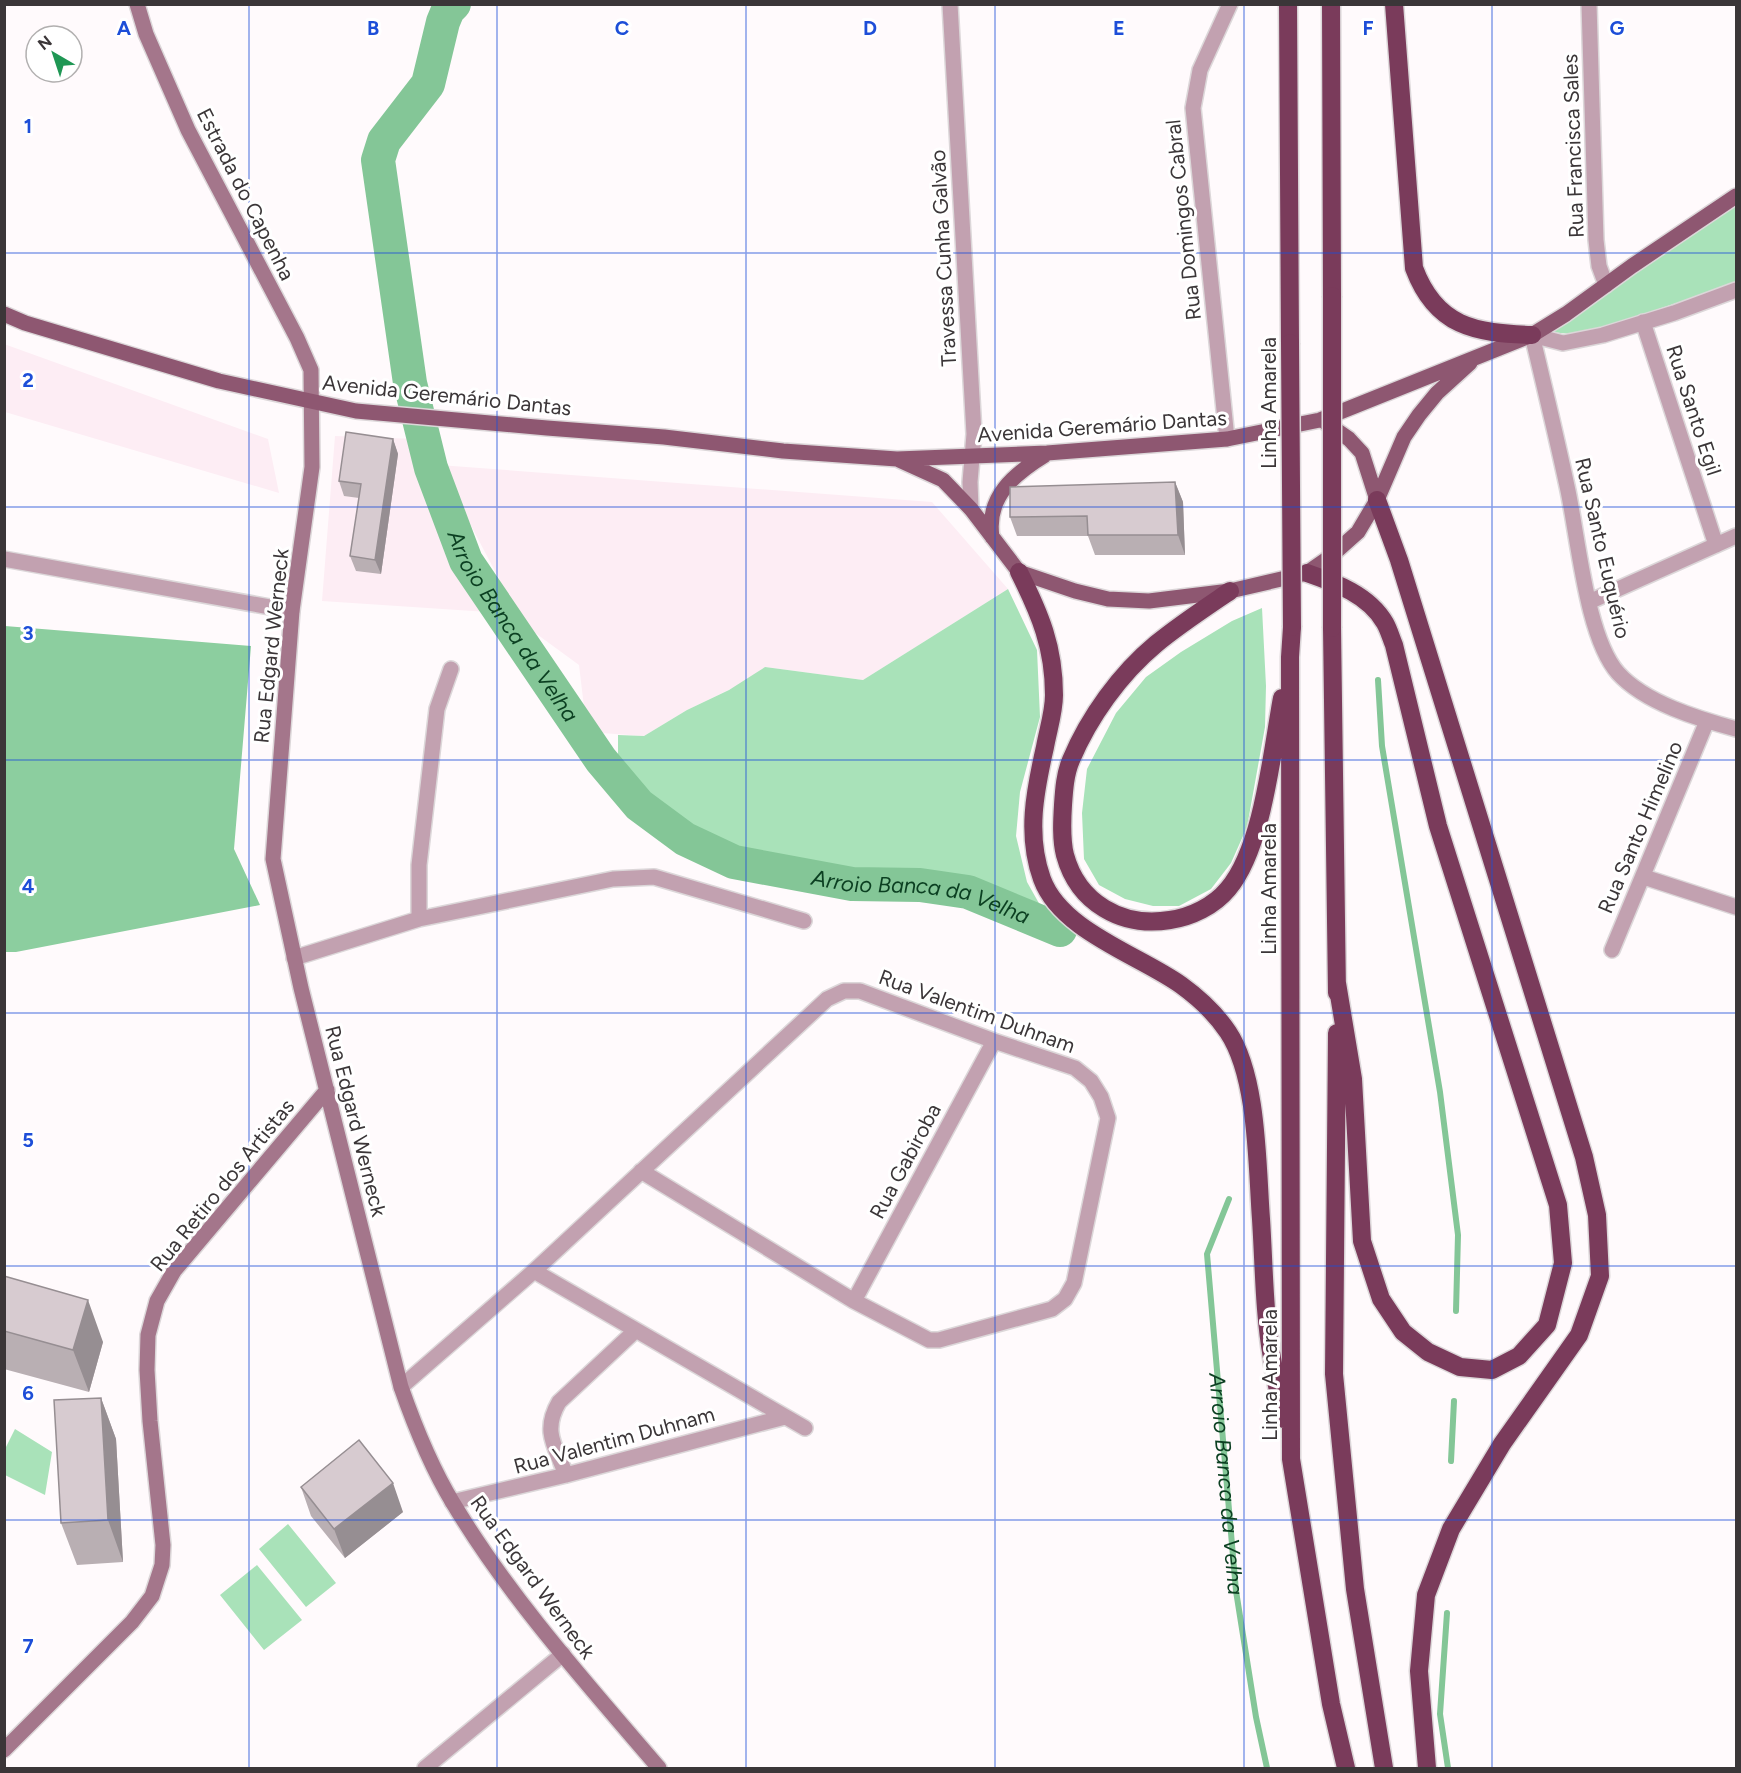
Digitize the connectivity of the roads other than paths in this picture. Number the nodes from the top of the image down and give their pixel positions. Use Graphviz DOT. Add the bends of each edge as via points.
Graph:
graph roads {
  1 [pos="137,4"];
  2 [pos="950,4"];
  3 [pos="1230,4"];
  4 [pos="1288,4"];
  5 [pos="1331,4"];
  6 [pos="1394,4"];
  7 [pos="1589,4"];
  8 [pos="1737,196"];
  9 [pos="1606,285"];
  10 [pos="1737,290"];
  11 [pos="4,314"];
  12 [pos="1643,322"];
  13 [pos="1532,335"];
  14 [pos="1477,357"];
  15 [pos="312,402"];
  16 [pos="1320,420"];
  17 [pos="1227,439"];
  18 [pos="1047,453"];
  19 [pos="972,457"];
  20 [pos="897,459"];
  21 [pos="1377,500"];
  22 [pos="971,510"];
  23 [pos="1737,536"];
  24 [pos="992,537"];
  25 [pos="1716,545"];
  26 [pos="4,559"];
  27 [pos="1019,572"];
  28 [pos="1307,573"];
  29 [pos="1230,591"];
  30 [pos="1589,602"];
  31 [pos="292,611"];
  32 [pos="1290,657"];
  33 [pos="451,669"];
  34 [pos="1707,721"];
  35 [pos="1737,729"];
  36 [pos="1644,877"];
  37 [pos="1737,908"];
  38 [pos="419,919"];
  39 [pos="804,921"];
  40 [pos="1612,950"];
  41 [pos="294,958"];
  42 [pos="1337,983"];
  43 [pos="994,1041"];
  44 [pos="327,1090"];
  45 [pos="641,1171"];
  46 [pos="534,1271"];
  47 [pos="854,1301"];
  48 [pos="635,1330"];
  49 [pos="401,1387"];
  50 [pos="785,1417"];
  51 [pos="805,1428"];
  52 [pos="1291,1459"];
  53 [pos="566,1475"];
  54 [pos="452,1502"];
  55 [pos="563,1654"];
  56 [pos="4,1750"];
  57 [pos="425,1768"];
  58 [pos="659,1768"];
  59 [pos="1346,1768"];
  60 [pos="1384,1768"];
  61 [pos="1427,1768"];
  1 -- 15 [label="street, Estrada do Capenha" via="188,130 297,338 310,370"];
  2 -- 19 [label="street, Travessa Cunha Galvão" via="974,434"];
  3 -- 17 [label="street, Rua Domingos Cabral" via="1200,70 1193,108"];
  4 -- 32 [label="highway, Linha Amarela, bridge"];
  5 -- 42 [label="highway, bridge"];
  6 -- 13 [label="highway" via="1414,268 1421,288 1450,318 1482,331"];
  7 -- 9 [label="street, Rua Francisca Sales" via="1596,240"];
  8 -- 9 [label="main road, Avenida Geremário Dantas"];
  9 -- 13 [label="main road, Avenida Geremário Dantas"];
  10 -- 12 [label="street"];
  11 -- 15 [label="main road, Avenida Geremário Dantas" via="219,381"];
  12 -- 13 [label="street" via="1563,343"];
  12 -- 25 [label="street, Rua Santo Egil"];
  13 -- 14 [label="main road, Avenida Geremário Dantas"];
  13 -- 30 [label="street, Rua Santo Euquério" via="1568,488"];
  14 -- 16 [label="main road, Avenida Geremário Dantas"];
  14 -- 21 [label="main road, Avenida Geremário Dantas" via="1419,415 1404,437"];
  15 -- 20 [label="main road, Avenida Geremário Dantas" via="356,411"];
  15 -- 31 [label="street, Rua Edgard Werneck" via="311,476"];
  16 -- 17 [label="main road, Avenida Geremário Dantas"];
  16 -- 21 [label="main road" via="1362,453"];
  17 -- 18 [label="main road, Avenida Geremário Dantas"];
  18 -- 19 [label="main road, Avenida Geremário Dantas"];
  18 -- 24 [label="main road" via="1025,467 993,505 989,521"];
  19 -- 20 [label="main road, Avenida Geremário Dantas"];
  19 -- 22 [label="street, Travessa Cunha Galvão"];
  20 -- 22 [label="main road, Avenida Geremário Dantas" via="943,480"];
  21 -- 28 [label="main road, Avenida Geremário Dantas" via="1358,532"];
  21 -- 61 [label="highway" via="1584,1157 1597,1215 1600,1276 1579,1335 1502,1444 1451,1528 1426,1595 1419,1671"];
  22 -- 24 [label="main road, Avenida Geremário Dantas"];
  23 -- 25 [label="street"];
  24 -- 27 [label="main road, Avenida Geremário Dantas"];
  25 -- 30 [label="street"];
  26 -- 31 [label="street"];
  27 -- 29 [label="main road, Avenida Geremário Dantas" via="1108,599 1149,601"];
  27 -- 52 [label="highway" via="1046,631 1052,663 1054,697 1032,828 1043,882 1068,915 1090,933 1180,984 1203,1003 1229,1033 1244,1065 1252,1104 1271,1356"];
  28 -- 29 [label="main road, Avenida Geremário Dantas"];
  28 -- 42 [label="highway" via="1367,602 1385,623 1394,645 1438,826 1558,1205 1563,1263 1547,1325 1519,1356 1492,1370 1460,1366 1428,1352 1404,1332 1381,1299 1362,1241 1353,1079"];
  29 -- 32 [label="highway" via="1134,664 1109,694 1070,762 1062,818 1065,855 1089,898 1131,921 1159,922 1185,918 1209,905 1228,888 1257,830"];
  30 -- 34 [label="street, Rua Santo Euquério" via="1601,647 1618,673 1644,695"];
  31 -- 41 [label="street, Rua Edgard Werneck" via="273,859"];
  32 -- 52 [label="highway, Linha Amarela"];
  33 -- 38 [label="street" via="437,709 419,865"];
  34 -- 35 [label="street, Rua Santo Euquério"];
  34 -- 36 [label="street, Rua Santo Himelino"];
  36 -- 37 [label="street"];
  36 -- 40 [label="street, Rua Santo Himelino"];
  38 -- 39 [label="street" via="613,879 654,877"];
  38 -- 41 [label="street"];
  41 -- 44 [label="street, Rua Edgard Werneck"];
  42 -- 60 [label="highway" via="1334,1374 1356,1588"];
  43 -- 45 [label="street, Rua Valentim Duhnam" via="860,991 844,991 827,999"];
  43 -- 47 [label="street, Rua Gabiroba"];
  43 -- 47 [label="street, Rua Valentim Duhnam" via="1075,1068 1091,1081 1108,1118 1074,1283 1065,1299 1052,1309 939,1340 929,1340"];
  44 -- 49 [label="street, Rua Edgard Werneck"];
  44 -- 56 [label="street, Rua Retiro dos Artistas" via="174,1271 157,1301 148,1335 147,1370 164,1545 152,1596 132,1622"];
  45 -- 46 [label="street, Rua Valentim Duhnam"];
  45 -- 47 [label="street, Rua Valentim Duhnam"];
  46 -- 48 [label="street, Rua Valentim Duhnam"];
  46 -- 49 [label="street, Rua Valentim Duhnam"];
  48 -- 50 [label="street, Rua Valentim Duhnam"];
  48 -- 53 [label="street" via="559,1402 551,1416 549,1429"];
  49 -- 54 [label="street, Rua Edgard Werneck" via="419,1438"];
  50 -- 51 [label="street, Rua Valentim Duhnam"];
  50 -- 53 [label="street, Rua Valentim Duhnam"];
  52 -- 59 [label="highway, Linha Amarela" via="1331,1704"];
  53 -- 54 [label="street, Rua Valentim Duhnam"];
  54 -- 55 [label="street, Rua Edgard Werneck"];
  55 -- 57 [label="street"];
  55 -- 58 [label="street, Rua Edgard Werneck"];
}
